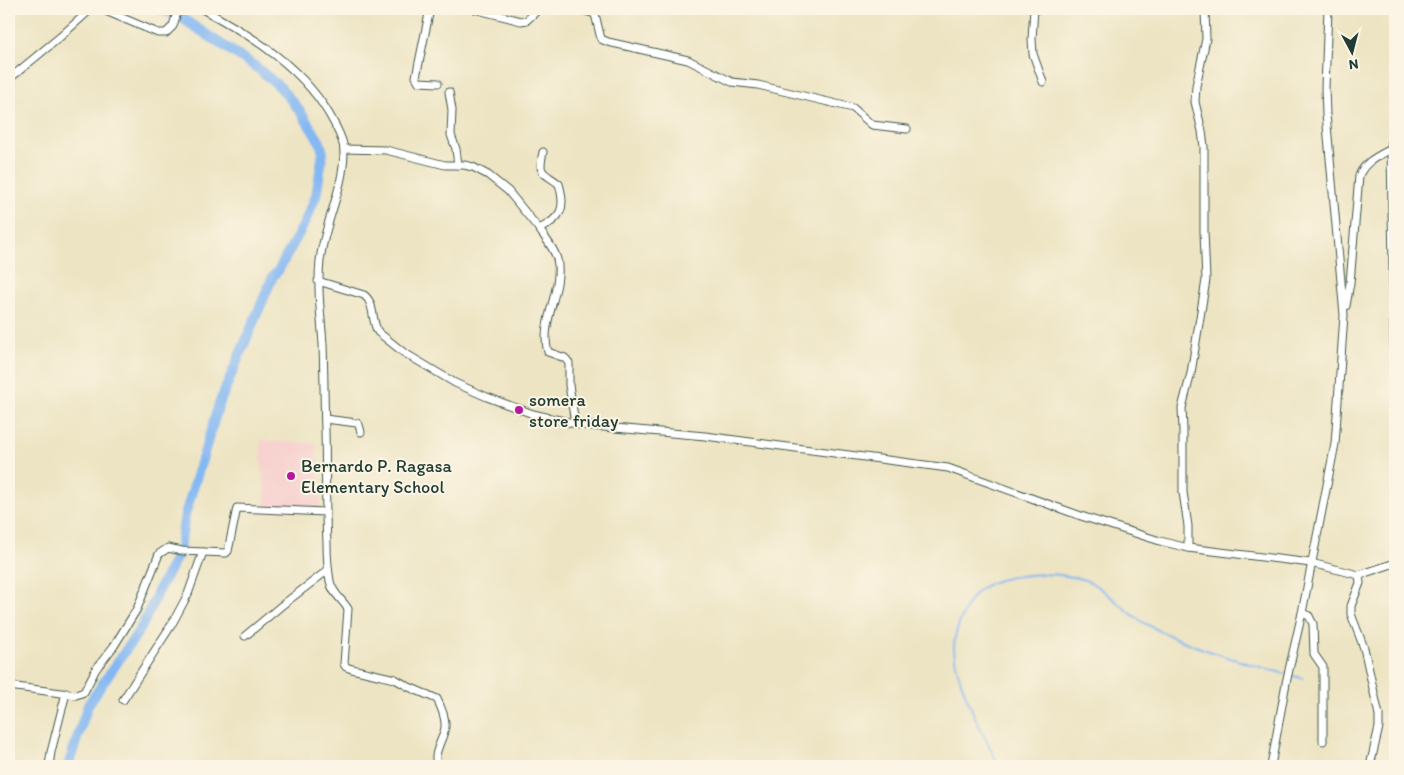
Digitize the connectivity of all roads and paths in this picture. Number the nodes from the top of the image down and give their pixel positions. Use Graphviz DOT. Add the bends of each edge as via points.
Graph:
graph roads {
  1 [pos="91,9"];
  2 [pos="100,9"];
  3 [pos="178,9"];
  4 [pos="202,9"];
  5 [pos="221,9"];
  6 [pos="430,9"];
  7 [pos="474,9"];
  8 [pos="539,9"];
  9 [pos="579,9"];
  10 [pos="1034,9"];
  11 [pos="1205,9"];
  12 [pos="1328,9"];
  13 [pos="220,18"];
  14 [pos="9,79"];
  15 [pos="1043,82"];
  16 [pos="438,83"];
  17 [pos="449,92"];
  18 [pos="1395,116"];
  19 [pos="907,129"];
  20 [pos="1391,148"];
  21 [pos="344,149"];
  22 [pos="543,152"];
  23 [pos="458,165"];
  24 [pos="540,229"];
  25 [pos="318,281"];
  26 [pos="1344,315"];
  27 [pos="1395,386"];
  28 [pos="325,419"];
  29 [pos="575,423"];
  30 [pos="361,432"];
  31 [pos="325,512"];
  32 [pos="1188,548"];
  33 [pos="203,552"];
  34 [pos="1311,562"];
  35 [pos="1395,563"];
  36 [pos="328,570"];
  37 [pos="1359,575"];
  38 [pos="1302,613"];
  39 [pos="245,636"];
  40 [pos="9,686"];
  41 [pos="66,693"];
  42 [pos="123,700"];
  43 [pos="1323,741"];
  44 [pos="49,766"];
  45 [pos="438,766"];
  46 [pos="1271,766"];
  47 [pos="1370,766"];
  1 -- 14 [label="street"];
  2 -- 3 [label="street" via="166,33 173,26"];
  4 -- 13 [label="street"];
  5 -- 13 [label="street"];
  6 -- 16 [label="street" via="417,80"];
  7 -- 8 [label="street" via="522,21"];
  9 -- 19 [label="street" via="595,14 601,39 608,42 688,60 732,82 758,85 852,108 872,125"];
  10 -- 15 [label="street" via="1033,54"];
  11 -- 32 [label="street" via="1206,39 1195,102 1204,147 1206,280 1182,408 1183,492"];
  12 -- 26 [label="street" via="1326,114"];
  13 -- 21 [label="street" via="264,45 315,92 331,116"];
  17 -- 23 [label="street" via="451,135"];
  18 -- 20 [label="street"];
  20 -- 26 [label="street" via="1366,164 1359,176 1350,283"];
  20 -- 27 [label="street"];
  21 -- 23 [label="street" via="386,150 445,165"];
  21 -- 25 [label="street" via="338,196 324,236"];
  22 -- 24 [label="street" via="540,168 559,184 562,208 556,218"];
  23 -- 24 [label="street" via="482,171 508,190"];
  24 -- 29 [label="street" via="558,265 550,312 548,352 565,358 569,363"];
  25 -- 28 [label="street"];
  25 -- 29 [label="street" via="364,295 381,334 403,352 455,383 533,414"];
  26 -- 34 [label="street" via="1335,444"];
  28 -- 30 [label="street" via="357,424"];
  28 -- 31 [label="street"];
  29 -- 32 [label="street" via="705,436 948,468 1081,516"];
  31 -- 33 [label="street" via="238,507 227,552"];
  31 -- 36 [label="street"];
  32 -- 34 [label="street"];
  33 -- 41 [label="street" via="165,549 159,554 138,609 84,692"];
  33 -- 42 [label="street" via="172,624"];
  34 -- 37 [label="street"];
  34 -- 38 [label="street"];
  35 -- 37 [label="street"];
  36 -- 39 [label="street"];
  36 -- 45 [label="street" via="332,589 348,609 346,667 395,678 409,688 438,699 445,724 436,762"];
  37 -- 47 [label="street" via="1360,583 1351,614 1364,648 1379,715"];
  38 -- 43 [label="street" via="1309,616 1313,624 1314,654 1323,667"];
  38 -- 46 [label="street"];
  40 -- 41 [label="street"];
  41 -- 44 [label="street"];
}
